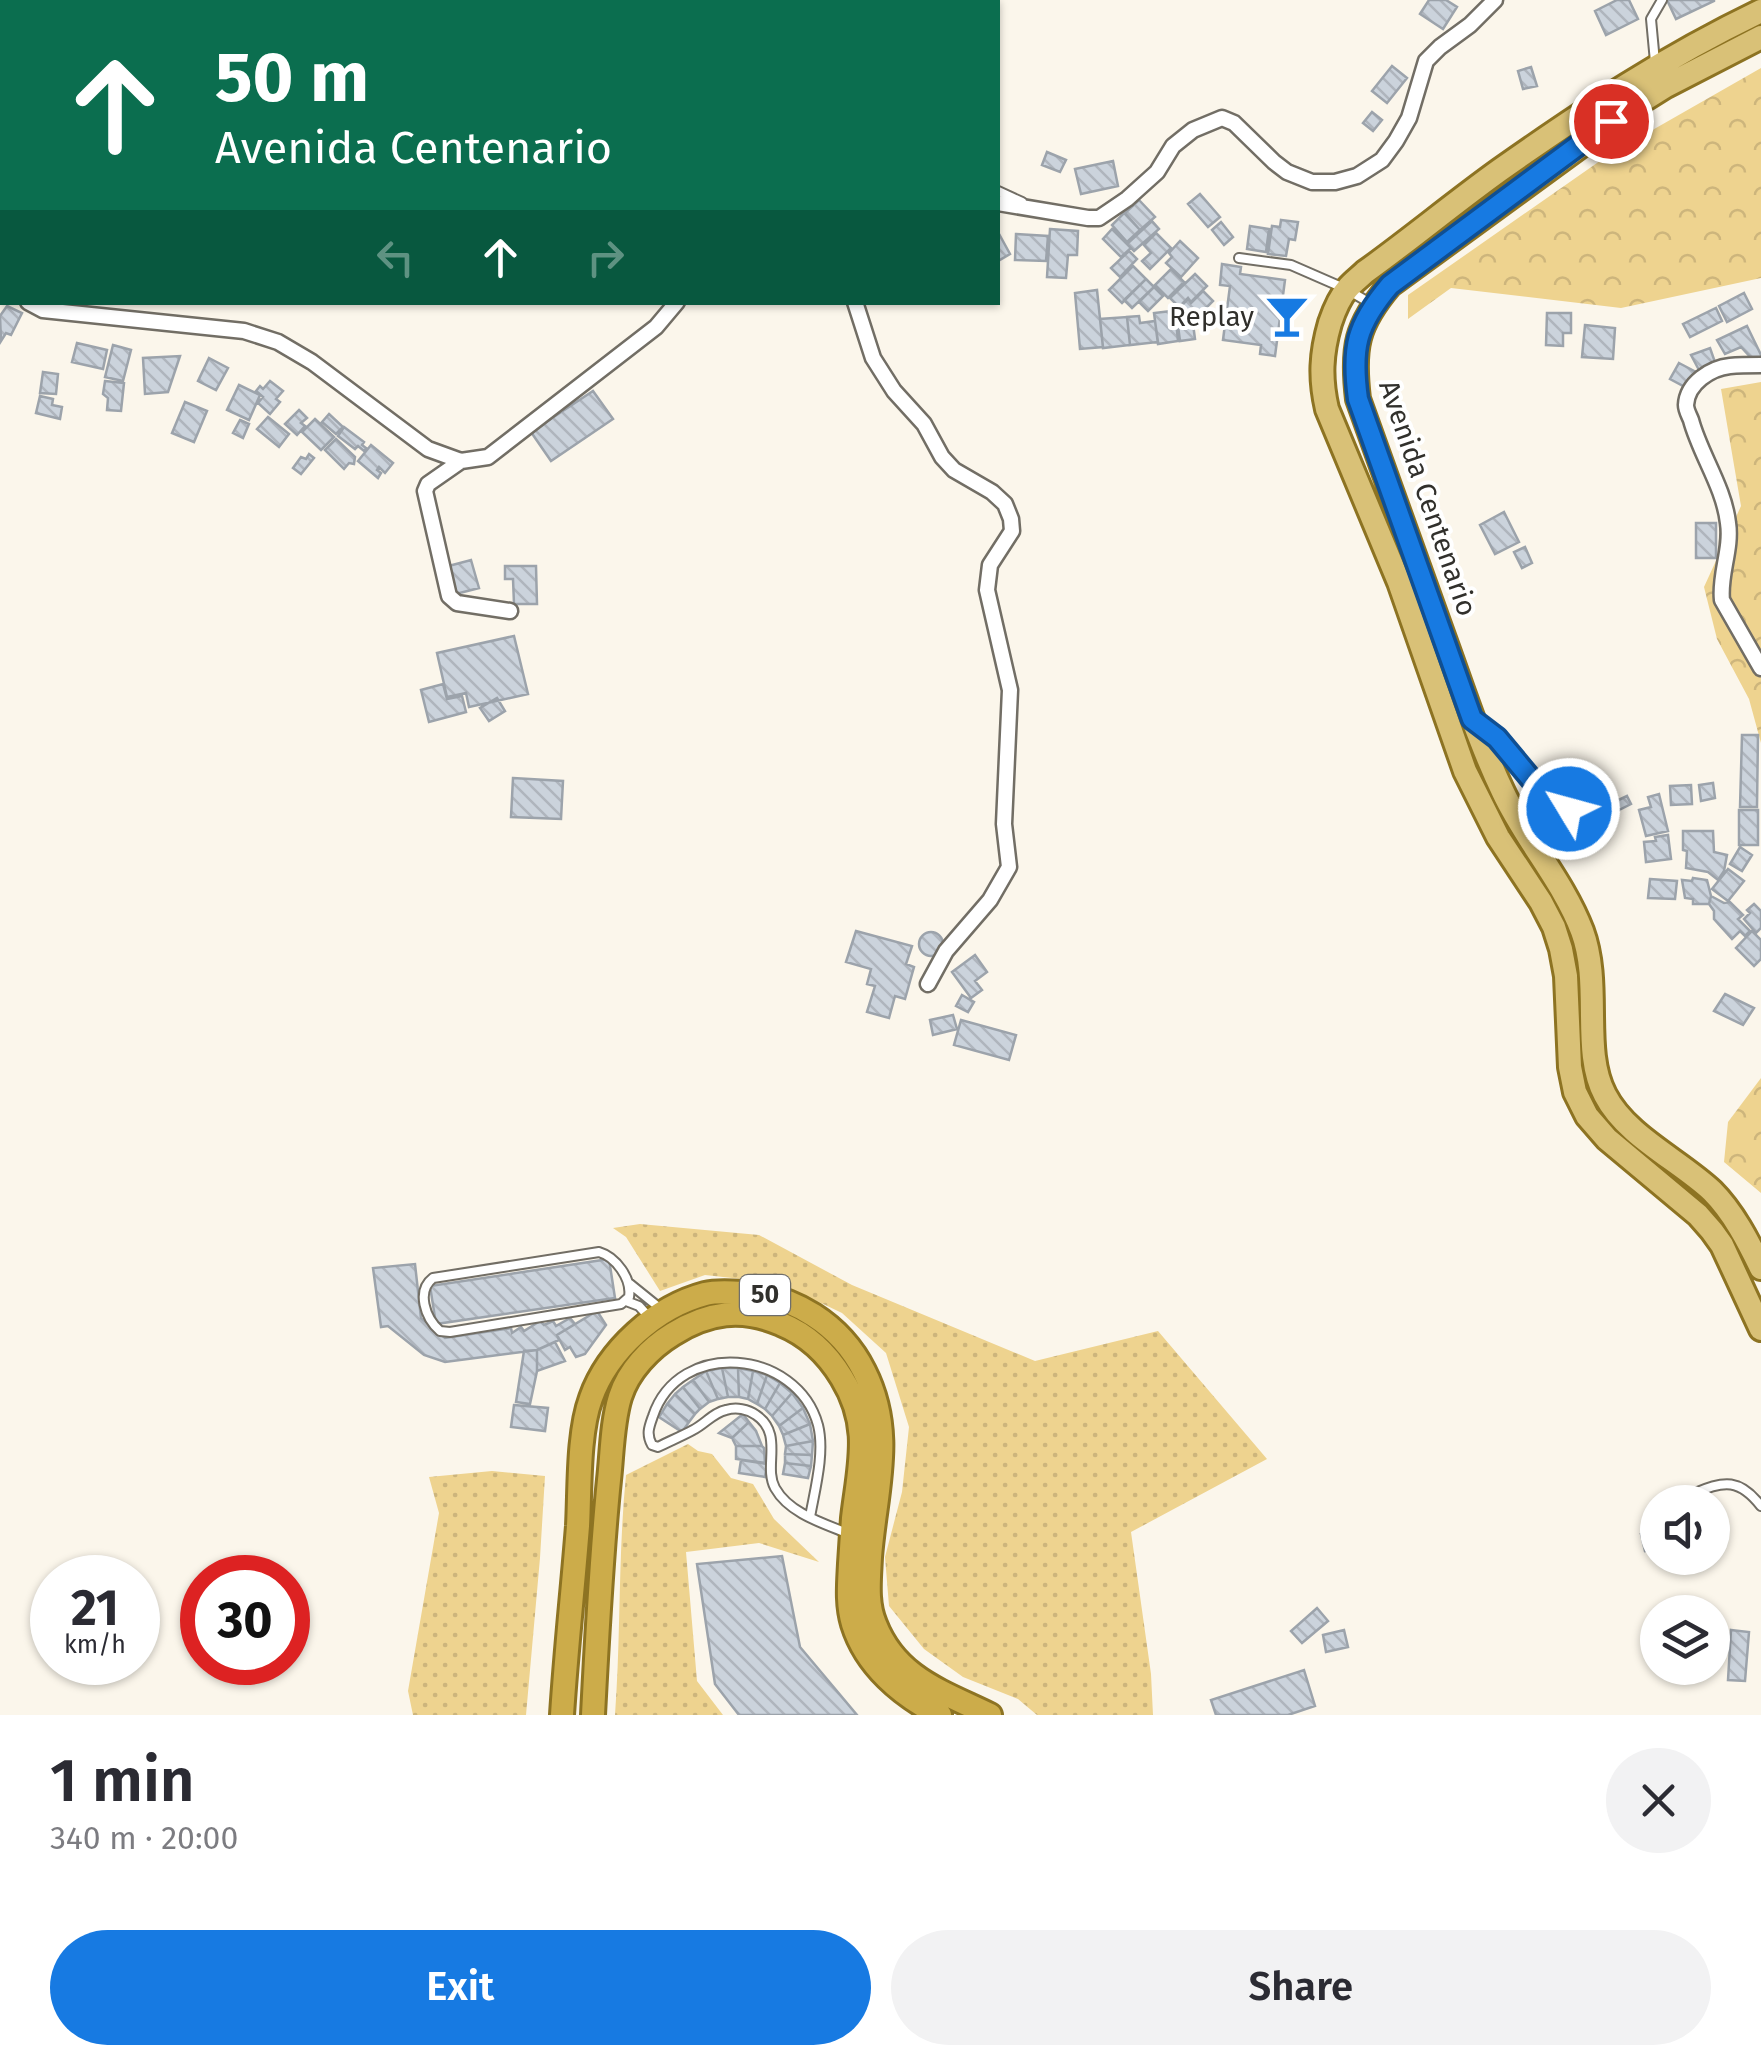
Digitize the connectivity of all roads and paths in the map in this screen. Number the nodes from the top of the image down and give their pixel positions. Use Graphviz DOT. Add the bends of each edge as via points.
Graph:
graph roads {
  1 [pos="1495,0"];
  2 [pos="1662,0"];
  3 [pos="1754,28"];
  4 [pos="1655,66"];
  5 [pos="1000,192"];
  6 [pos="1000,203"];
  7 [pos="1039,210"];
  8 [pos="1238,258"];
  9 [pos="1346,289"];
  10 [pos="34,305"];
  11 [pos="674,305"];
  12 [pos="856,305"];
  13 [pos="1373,305"];
  14 [pos="1761,365"];
  15 [pos="461,461"];
  16 [pos="510,611"];
  17 [pos="1761,668"];
  18 [pos="1472,719"];
  19 [pos="1602,816"];
  20 [pos="928,984"];
  21 [pos="1761,1268"];
  22 [pos="630,1284"];
  23 [pos="626,1302"];
  24 [pos="658,1316"];
  25 [pos="1761,1328"];
  26 [pos="1712,1485"];
  27 [pos="1761,1506"];
  28 [pos="810,1517"];
  29 [pos="852,1536"];
  30 [pos="562,1715"];
  31 [pos="593,1715"];
  32 [pos="940,1715"];
  33 [pos="990,1715"];
  1 -- 7 [label="street" via="1426,61 1396,141 1357,176 1312,182 1287,172 1222,118 1192,130 1156,172 1099,218"];
  2 -- 4 [label="lane" via="1651,19"];
  3 -- 4 [label="main road, Avenida Centenario"];
  3 -- 13 [label="main road, Avenida Centenario" via="1611,121 1390,285"];
  4 -- 9 [label="main road, Avenida Centenario" via="1497,172"];
  5 -- 7 [label="lane"];
  6 -- 7 [label="street"];
  8 -- 9 [label="lane" via="1290,264"];
  9 -- 13 [label="lane"];
  9 -- 25 [label="main road, Avenida Centenario" via="1322,350 1327,410 1400,582 1464,771 1554,927 1566,976 1575,1092 1607,1139 1712,1230"];
  10 -- 15 [label="street" via="244,331 278,342 428,449"];
  11 -- 15 [label="street" via="656,327 488,456"];
  12 -- 20 [label="street" via="873,358 894,391 942,457 992,492 1011,519 1012,531 990,565 987,590 1010,690 1008,866"];
  13 -- 18 [label="main road, Avenida Centenario" via="1356,347 1358,399"];
  14 -- 17 [label="street" via="1707,373 1686,404 1729,524 1722,600"];
  15 -- 16 [label="street" via="424,491 449,596"];
  18 -- 19 [label="street" via="1497,738 1546,797"];
  18 -- 21 [label="main road, Avenida Centenario" via="1502,791 1586,940 1594,1059 1604,1094 1634,1129 1714,1194"];
  22 -- 23 [label="lane"];
  22 -- 23 [label="lane" via="612,1258 599,1252 433,1278 422,1292 432,1324 445,1332"];
  22 -- 24 [label="lane"];
  23 -- 24 [label="lane"];
  24 -- 30 [label="highway, 50" via="609,1364 588,1408"];
  24 -- 33 [label="highway, 50" via="707,1294 768,1296 810,1312 855,1355 874,1394 883,1440 869,1574 874,1623 906,1670"];
  26 -- 27 [label="lane" via="1744,1488"];
  28 -- 28 [label="lane" via="774,1485 772,1441 751,1412 724,1410 652,1445 656,1407 672,1386 712,1363 733,1362 776,1373 794,1387 818,1426"];
  28 -- 29 [label="lane"];
  29 -- 31 [label="highway, 50" via="860,1424 826,1354 795,1330 761,1316 722,1314 672,1335 628,1378 618,1408"];
  29 -- 32 [label="highway, 50" via="848,1594 860,1641 894,1686"];
}
